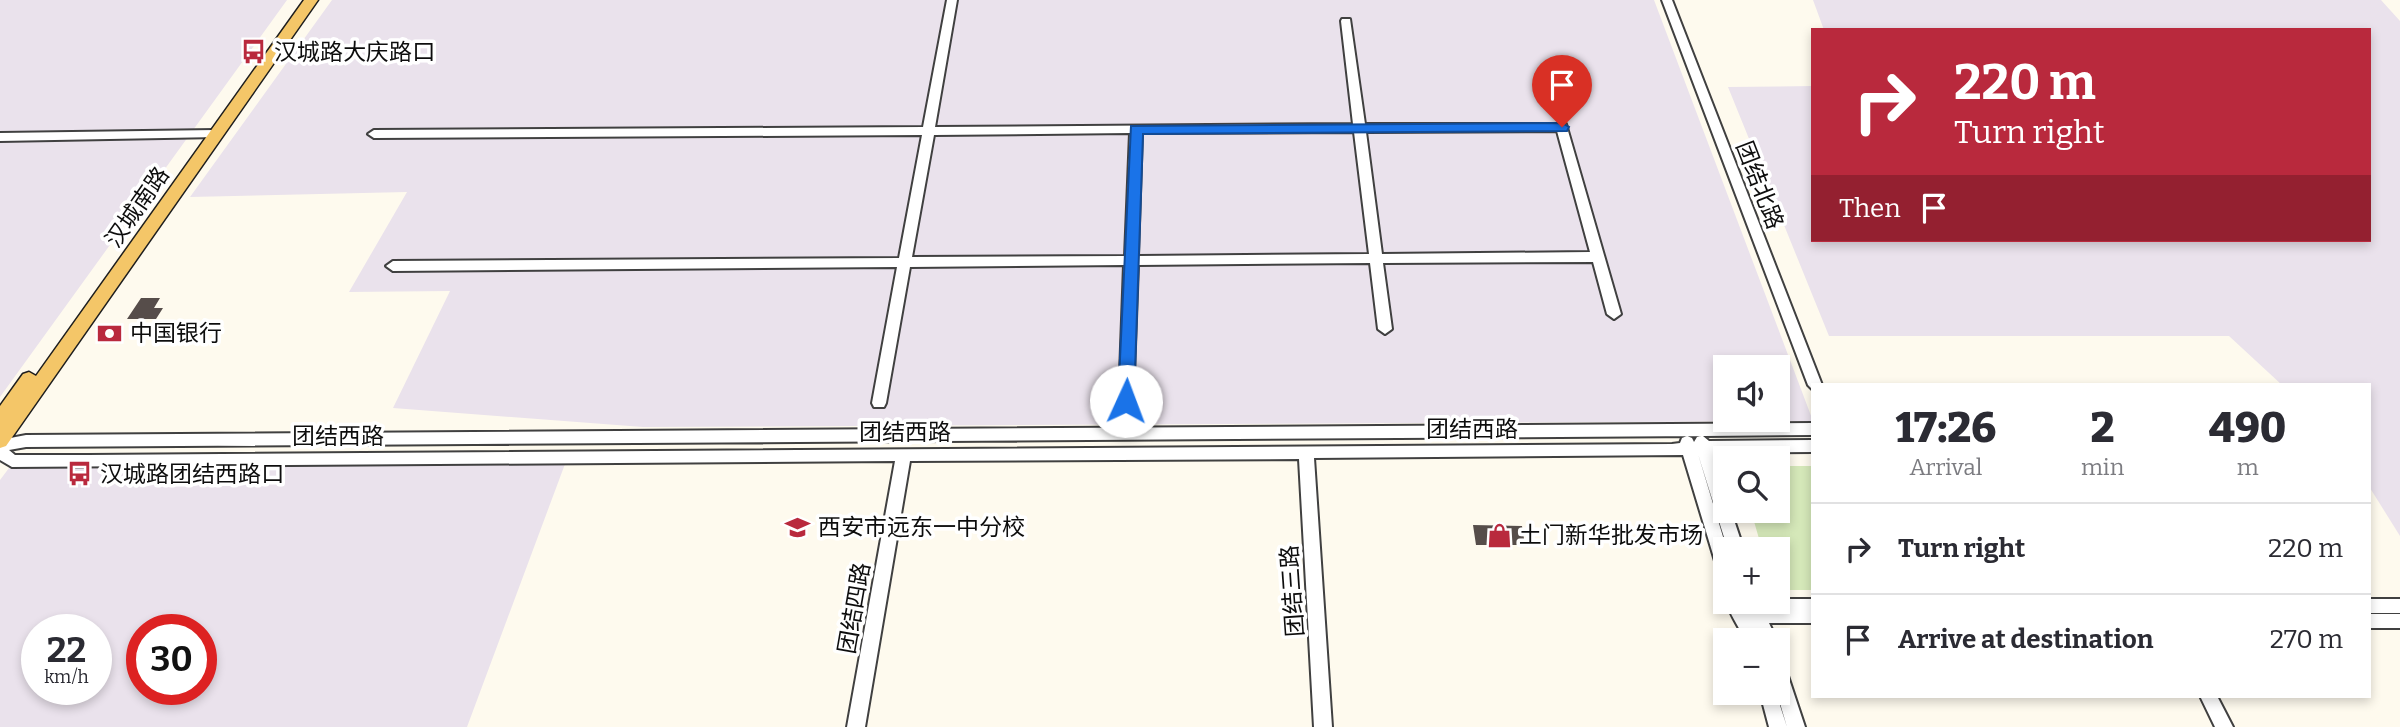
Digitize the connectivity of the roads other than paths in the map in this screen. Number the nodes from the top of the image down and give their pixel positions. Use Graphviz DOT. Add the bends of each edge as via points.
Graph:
graph roads {
  1 [pos="299,0"];
  2 [pos="311,0"];
  3 [pos="952,0"];
  4 [pos="1667,0"];
  5 [pos="1346,21"];
  6 [pos="1360,128"];
  7 [pos="1136,129"];
  8 [pos="929,130"];
  9 [pos="374,134"];
  10 [pos="209,135"];
  11 [pos="0,137"];
  12 [pos="1598,257"];
  13 [pos="1376,258"];
  14 [pos="905,260"];
  15 [pos="1131,260"];
  16 [pos="393,266"];
  17 [pos="1615,314"];
  18 [pos="1385,329"];
  19 [pos="1814,383"];
  20 [pos="1126,401"];
  21 [pos="878,403"];
  22 [pos="0,420"];
  23 [pos="1811,429"];
  24 [pos="1691,430"];
  25 [pos="0,441"];
  26 [pos="1811,446"];
  27 [pos="0,449"];
  28 [pos="1697,449"];
  29 [pos="1306,452"];
  30 [pos="904,455"];
  31 [pos="1718,537"];
  32 [pos="1731,537"];
  33 [pos="1811,606"];
  34 [pos="2371,606"];
  35 [pos="2400,606"];
  36 [pos="1790,607"];
  37 [pos="1790,613"];
  38 [pos="1811,616"];
  39 [pos="2371,621"];
  40 [pos="2400,621"];
  41 [pos="2208,698"];
  42 [pos="1772,705"];
  43 [pos="1789,705"];
  44 [pos="856,727"];
  45 [pos="1324,727"];
  46 [pos="1778,727"];
  47 [pos="1796,727"];
  48 [pos="2224,727"];
  1 -- 10 [label="main road, 汉城南路"];
  2 -- 10 [label="main road, 汉城南路"];
  3 -- 8 [label="street"];
  4 -- 19 [label="street, 团结北路"];
  5 -- 6 [label="street"];
  6 -- 7 [label="street"];
  6 -- 12 [label="street" via="1562,127"];
  6 -- 13 [label="street"];
  7 -- 8 [label="street"];
  7 -- 15 [label="street"];
  8 -- 9 [label="street"];
  8 -- 14 [label="street"];
  10 -- 11 [label="street"];
  10 -- 22 [label="main road, 汉城南路"];
  10 -- 25 [label="main road, 汉城南路"];
  12 -- 13 [label="street"];
  12 -- 17 [label="street"];
  13 -- 15 [label="street"];
  13 -- 18 [label="street"];
  14 -- 15 [label="street"];
  14 -- 16 [label="street"];
  14 -- 21 [label="street"];
  15 -- 20 [label="street"];
  23 -- 24 [label="street, 团结西路"];
  24 -- 27 [label="street, 团结西路" via="38,441"];
  24 -- 28 [label="street"];
  26 -- 28 [label="street, 团结西路"];
  27 -- 30 [label="street, 团结西路" via="12,461"];
  28 -- 29 [label="street, 团结西路"];
  28 -- 31 [label="street"];
  28 -- 32 [label="street"];
  29 -- 30 [label="street, 团结西路"];
  29 -- 45 [label="street, 团结三路"];
  30 -- 44 [label="street, 团结四路"];
  33 -- 36 [label="street"];
  34 -- 35 [label="street"];
  37 -- 38 [label="street"];
  39 -- 40 [label="street"];
  41 -- 48 [label="street"];
  42 -- 46 [label="street"];
  43 -- 47 [label="street"];
}
